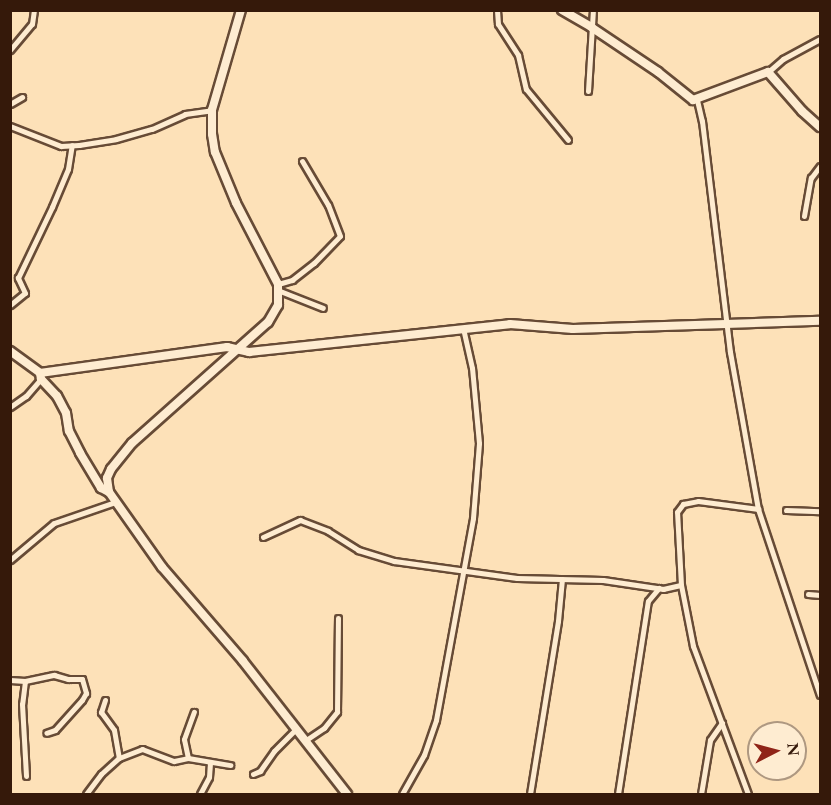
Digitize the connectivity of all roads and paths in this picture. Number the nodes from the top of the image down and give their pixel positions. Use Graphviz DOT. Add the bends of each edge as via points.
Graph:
graph roads {
  1 [pos="34,10"];
  2 [pos="241,10"];
  3 [pos="497,10"];
  4 [pos="562,10"];
  5 [pos="592,10"];
  6 [pos="591,27"];
  7 [pos="820,39"];
  8 [pos="10,50"];
  9 [pos="768,72"];
  10 [pos="588,92"];
  11 [pos="22,97"];
  12 [pos="697,100"];
  13 [pos="10,104"];
  14 [pos="212,110"];
  15 [pos="10,126"];
  16 [pos="820,127"];
  17 [pos="568,140"];
  18 [pos="72,145"];
  19 [pos="302,160"];
  20 [pos="820,166"];
  21 [pos="804,216"];
  22 [pos="279,287"];
  23 [pos="10,305"];
  24 [pos="322,308"];
  25 [pos="820,321"];
  26 [pos="726,323"];
  27 [pos="463,328"];
  28 [pos="218,348"];
  29 [pos="237,348"];
  30 [pos="10,351"];
  31 [pos="226,361"];
  32 [pos="41,376"];
  33 [pos="10,407"];
  34 [pos="109,492"];
  35 [pos="115,502"];
  36 [pos="758,509"];
  37 [pos="786,510"];
  38 [pos="820,511"];
  39 [pos="263,537"];
  40 [pos="10,560"];
  41 [pos="463,572"];
  42 [pos="562,579"];
  43 [pos="681,585"];
  44 [pos="659,588"];
  45 [pos="808,594"];
  46 [pos="820,595"];
  47 [pos="338,618"];
  48 [pos="10,680"];
  49 [pos="25,681"];
  50 [pos="820,695"];
  51 [pos="105,700"];
  52 [pos="194,712"];
  53 [pos="722,723"];
  54 [pos="296,729"];
  55 [pos="46,733"];
  56 [pos="306,740"];
  57 [pos="119,758"];
  58 [pos="188,758"];
  59 [pos="210,764"];
  60 [pos="230,765"];
  61 [pos="252,774"];
  62 [pos="26,776"];
  63 [pos="86,795"];
  64 [pos="200,795"];
  65 [pos="347,795"];
  66 [pos="402,795"];
  67 [pos="530,795"];
  68 [pos="618,795"];
  69 [pos="701,795"];
  70 [pos="748,795"];
  1 -- 8 [label="street" via="32,24"];
  2 -- 14 [label="street"];
  3 -- 17 [label="street" via="498,24 518,56 526,89"];
  4 -- 6 [label="street"];
  5 -- 6 [label="street"];
  6 -- 10 [label="street"];
  6 -- 12 [label="street"];
  7 -- 9 [label="street"];
  9 -- 12 [label="street"];
  9 -- 16 [label="street"];
  11 -- 13 [label="street"];
  12 -- 26 [label="street"];
  14 -- 18 [label="street" via="185,114 116,139"];
  14 -- 22 [label="street" via="212,134 221,168"];
  15 -- 18 [label="street" via="60,146"];
  18 -- 23 [label="street" via="68,169 18,278 25,293"];
  19 -- 22 [label="street" via="328,205 340,236 314,263"];
  20 -- 21 [label="street" via="811,178"];
  22 -- 24 [label="street"];
  22 -- 29 [label="street" via="276,313"];
  25 -- 26 [label="street"];
  26 -- 27 [label="street" via="573,329 510,324"];
  26 -- 36 [label="street"];
  27 -- 29 [label="street" via="249,352"];
  27 -- 41 [label="street" via="474,379 478,443 473,518"];
  28 -- 29 [label="street"];
  28 -- 31 [label="street"];
  28 -- 32 [label="street"];
  29 -- 31 [label="street"];
  30 -- 32 [label="street"];
  31 -- 34 [label="street" via="121,456 107,478"];
  32 -- 33 [label="street" via="26,396"];
  32 -- 34 [label="street" via="66,413 69,431 94,477"];
  34 -- 35 [label="street"];
  35 -- 40 [label="street" via="54,523"];
  35 -- 54 [label="street" via="162,567"];
  36 -- 43 [label="street" via="698,501 687,501 678,508"];
  36 -- 50 [label="street"];
  37 -- 38 [label="street"];
  39 -- 41 [label="street" via="300,520 379,558"];
  41 -- 42 [label="street"];
  41 -- 66 [label="street" via="436,720 424,755"];
  42 -- 44 [label="street"];
  42 -- 67 [label="street"];
  43 -- 44 [label="street"];
  43 -- 53 [label="street" via="693,646"];
  44 -- 68 [label="street" via="648,601"];
  45 -- 46 [label="street"];
  47 -- 56 [label="street" via="337,712 324,728"];
  48 -- 49 [label="street"];
  49 -- 55 [label="street" via="54,675 82,679 86,693 82,700 55,730"];
  49 -- 62 [label="street" via="22,704"];
  51 -- 57 [label="street" via="101,711 114,730"];
  52 -- 58 [label="street" via="184,739"];
  53 -- 69 [label="street" via="710,740"];
  53 -- 70 [label="street"];
  54 -- 56 [label="street"];
  54 -- 61 [label="street" via="260,771"];
  56 -- 65 [label="street"];
  57 -- 58 [label="street" via="142,749 174,761"];
  57 -- 63 [label="street"];
  58 -- 59 [label="street"];
  59 -- 60 [label="street"];
  59 -- 64 [label="street" via="209,777"];
}
